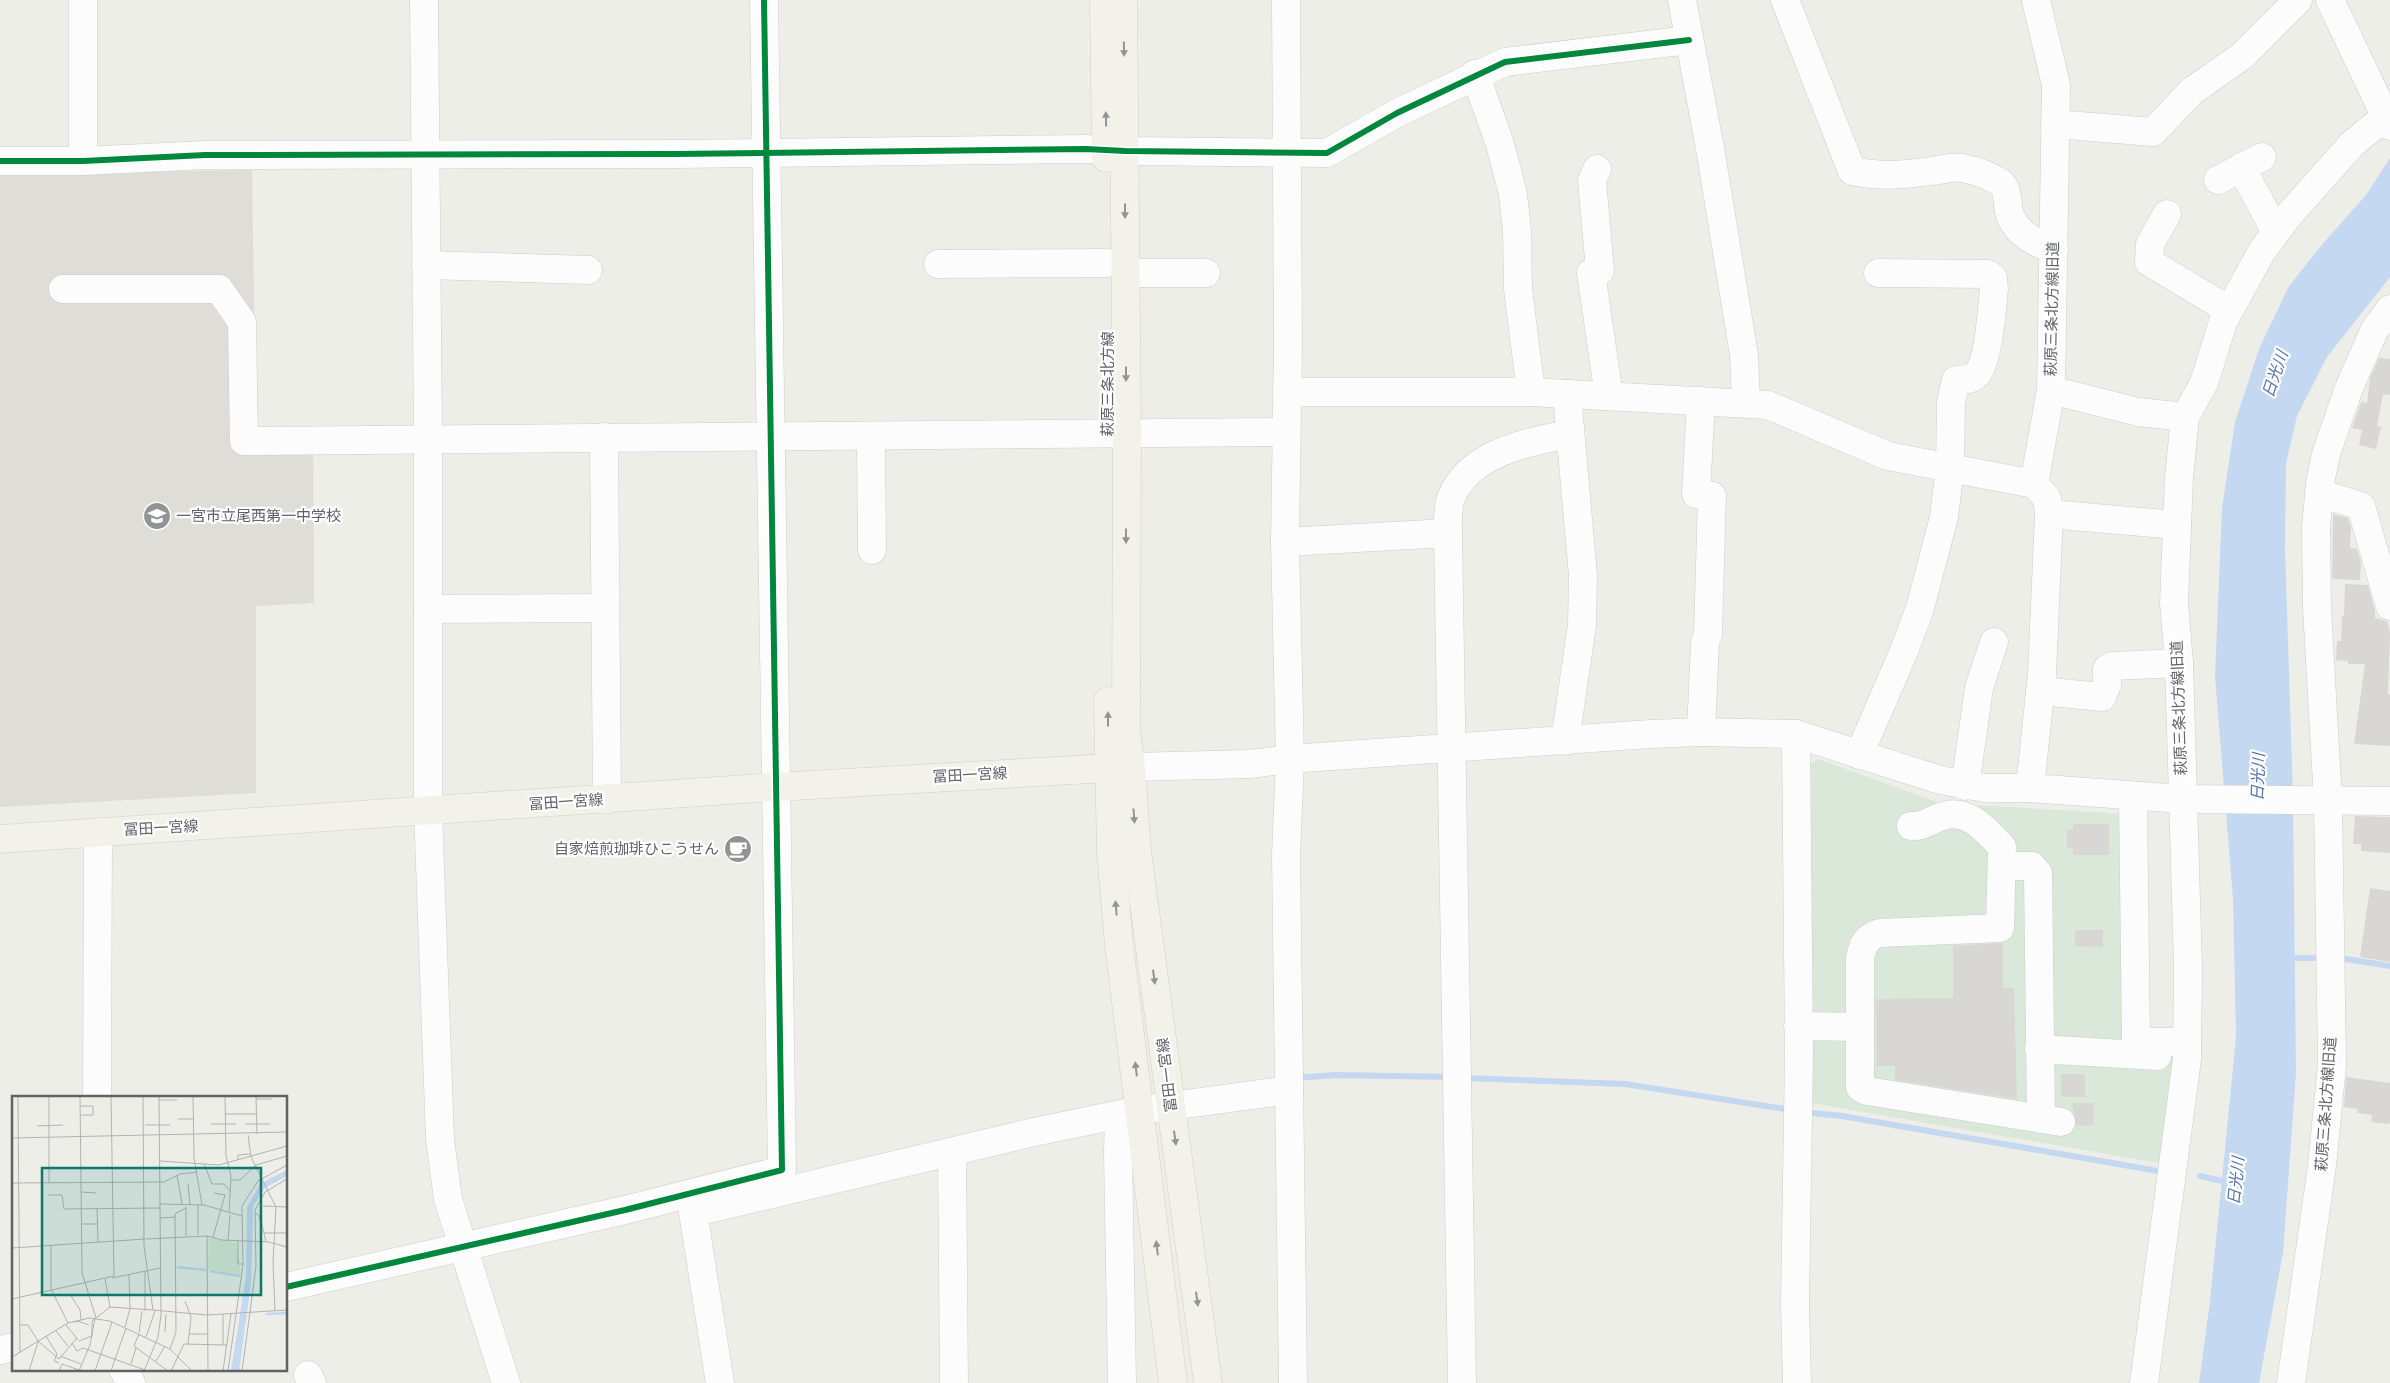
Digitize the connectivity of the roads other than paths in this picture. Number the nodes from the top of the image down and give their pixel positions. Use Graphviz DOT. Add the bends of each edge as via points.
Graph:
graph roads {
  1 [pos="83,0"];
  2 [pos="424,0"];
  3 [pos="764,0"];
  4 [pos="1104,0"];
  5 [pos="1124,0"];
  6 [pos="1286,0"];
  7 [pos="1682,0"];
  8 [pos="1785,0"];
  9 [pos="2036,0"];
  10 [pos="2298,0"];
  11 [pos="2330,0"];
  12 [pos="1689,40"];
  13 [pos="1475,74"];
  14 [pos="2388,118"];
  15 [pos="2055,124"];
  16 [pos="1116,150"];
  17 [pos="1287,152"];
  18 [pos="765,153"];
  19 [pos="424,155"];
  20 [pos="0,161"];
  21 [pos="84,161"];
  22 [pos="2240,168"];
  23 [pos="1597,169"];
  24 [pos="2167,214"];
  25 [pos="2276,232"];
  26 [pos="2054,250"];
  27 [pos="938,264"];
  28 [pos="426,265"];
  29 [pos="1116,268"];
  30 [pos="588,270"];
  31 [pos="1206,273"];
  32 [pos="1878,273"];
  33 [pos="63,289"];
  34 [pos="2390,309"];
  35 [pos="2229,310"];
  36 [pos="2050,390"];
  37 [pos="1287,392"];
  38 [pos="1532,392"];
  39 [pos="1567,394"];
  40 [pos="1608,396"];
  41 [pos="1701,401"];
  42 [pos="1746,403"];
  43 [pos="2185,417"];
  44 [pos="1286,432"];
  45 [pos="1117,434"];
  46 [pos="1569,434"];
  47 [pos="772,436"];
  48 [pos="871,436"];
  49 [pos="604,437"];
  50 [pos="428,438"];
  51 [pos="1950,468"];
  52 [pos="2034,484"];
  53 [pos="2319,493"];
  54 [pos="2049,514"];
  55 [pos="2177,524"];
  56 [pos="1448,533"];
  57 [pos="1285,542"];
  58 [pos="872,550"];
  59 [pos="2390,606"];
  60 [pos="605,608"];
  61 [pos="428,609"];
  62 [pos="1994,642"];
  63 [pos="2179,663"];
  64 [pos="2040,691"];
  65 [pos="1701,732"];
  66 [pos="1796,734"];
  67 [pos="1565,741"];
  68 [pos="1451,748"];
  69 [pos="1859,755"];
  70 [pos="1290,759"];
  71 [pos="1120,768"];
  72 [pos="1965,786"];
  73 [pos="776,787"];
  74 [pos="2030,788"];
  75 [pos="2133,797"];
  76 [pos="607,799"];
  77 [pos="2182,799"];
  78 [pos="2328,801"];
  79 [pos="2390,801"];
  80 [pos="428,810"];
  81 [pos="1910,826"];
  82 [pos="98,832"];
  83 [pos="0,839"];
  84 [pos="2002,866"];
  85 [pos="1798,1026"];
  86 [pos="1860,1027"];
  87 [pos="2187,1042"];
  88 [pos="2039,1049"];
  89 [pos="2160,1056"];
  90 [pos="1289,1082"];
  91 [pos="96,1096"];
  92 [pos="1170,1108"];
  93 [pos="1130,1113"];
  94 [pos="952,1152"];
  95 [pos="694,1212"];
  96 [pos="464,1255"];
  97 [pos="288,1286"];
  98 [pos="288,1303"];
  99 [pos="124,1370"];
  100 [pos="130,1383"];
  101 [pos="506,1383"];
  102 [pos="720,1383"];
  103 [pos="954,1383"];
  104 [pos="1122,1383"];
  105 [pos="1174,1383"];
  106 [pos="1208,1383"];
  107 [pos="1293,1383"];
  108 [pos="1462,1383"];
  109 [pos="1797,1383"];
  110 [pos="2144,1383"];
  111 [pos="2291,1383"];
  1 -- 21 [label="street"];
  2 -- 19 [label="street"];
  3 -- 18 [label="street"];
  16 -- 4 [label="main road, 萩原三条北方線, one-way"];
  5 -- 16 [label="main road, 萩原三条北方線, one-way"];
  6 -- 17 [label="street"];
  7 -- 12 [label="street"];
  8 -- 26 [label="street" via="1852,171 1873,176 1899,176 1961,167 1985,175 2000,182 2006,190 2010,215 2021,233 2036,244"];
  9 -- 15 [label="street, 萩原三条北方線旧道" via="2056,85"];
  10 -- 15 [label="street" via="2242,56 2192,91 2153,132"];
  11 -- 14 [label="street"];
  12 -- 13 [label="street" via="1505,62"];
  12 -- 42 [label="street" via="1744,355"];
  13 -- 17 [label="street" via="1397,113 1328,153"];
  13 -- 38 [label="street" via="1500,144 1513,194 1518,289"];
  14 -- 25 [label="street" via="2352,144"];
  15 -- 26 [label="street, 萩原三条北方線旧道"];
  16 -- 17 [label="street"];
  16 -- 18 [label="street"];
  16 -- 29 [label="main road, 萩原三条北方線"];
  17 -- 37 [label="street"];
  18 -- 19 [label="street"];
  18 -- 47 [label="street"];
  19 -- 21 [label="street" via="205,156"];
  19 -- 28 [label="street"];
  20 -- 21 [label="street"];
  22 -- 25 [label="street"];
  23 -- 40 [label="street" via="1592,180 1600,271 1591,273"];
  24 -- 35 [label="street" via="2150,244 2149,262"];
  25 -- 35 [label="street"];
  26 -- 36 [label="street, 萩原三条北方線旧道"];
  27 -- 29 [label="street"];
  28 -- 30 [label="street"];
  28 -- 50 [label="street"];
  29 -- 31 [label="street"];
  29 -- 45 [label="main road, 萩原三条北方線"];
  32 -- 51 [label="street" via="1988,274 1993,278 1986,354 1976,375 1967,380 1956,380 1951,402"];
  33 -- 50 [label="street" via="219,289 242,322 244,441"];
  34 -- 53 [label="street, 萩原三条北方線旧道" via="2374,331 2349,388 2326,454"];
  35 -- 43 [label="street" via="2204,383"];
  36 -- 43 [label="street, 萩原三条北方線旧道" via="2138,412"];
  36 -- 52 [label="street"];
  37 -- 38 [label="street"];
  37 -- 44 [label="street"];
  38 -- 39 [label="street"];
  39 -- 40 [label="street"];
  39 -- 46 [label="street"];
  40 -- 41 [label="street"];
  41 -- 42 [label="street"];
  41 -- 65 [label="street" via="1696,494 1712,496"];
  42 -- 51 [label="street" via="1768,405 1888,456"];
  43 -- 55 [label="street, 萩原三条北方線旧道"];
  44 -- 45 [label="street"];
  44 -- 57 [label="street"];
  45 -- 48 [label="street"];
  45 -- 71 [label="main road, 萩原三条北方線"];
  46 -- 56 [label="street" via="1526,443 1481,463 1460,482 1450,500"];
  46 -- 67 [label="street" via="1583,576 1582,625"];
  47 -- 48 [label="street"];
  47 -- 49 [label="street"];
  47 -- 73 [label="street"];
  48 -- 58 [label="street"];
  49 -- 50 [label="street"];
  49 -- 60 [label="street"];
  50 -- 61 [label="street"];
  51 -- 52 [label="street"];
  51 -- 69 [label="street" via="1944,517 1920,608"];
  52 -- 54 [label="street" via="2047,498"];
  53 -- 59 [label="street" via="2361,506"];
  53 -- 78 [label="street, 萩原三条北方線旧道" via="2317,608"];
  54 -- 55 [label="street"];
  54 -- 64 [label="street"];
  55 -- 63 [label="street, 萩原三条北方線旧道" via="2174,603"];
  56 -- 57 [label="street"];
  56 -- 68 [label="street"];
  57 -- 70 [label="street"];
  60 -- 61 [label="street"];
  60 -- 76 [label="street"];
  61 -- 80 [label="street"];
  62 -- 72 [label="street" via="1979,688"];
  63 -- 64 [label="street" via="2112,666 2107,669 2107,684 2102,697"];
  63 -- 77 [label="street, 萩原三条北方線旧道"];
  64 -- 74 [label="street"];
  65 -- 66 [label="street"];
  65 -- 67 [label="street"];
  66 -- 69 [label="street"];
  66 -- 85 [label="street"];
  67 -- 68 [label="street"];
  68 -- 70 [label="street"];
  68 -- 108 [label="street"];
  69 -- 72 [label="street"];
  70 -- 71 [label="street" via="1250,764"];
  70 -- 90 [label="street" via="1286,856"];
  71 -- 73 [label="main road, 冨田一宮線"];
  71 -- 92 [label="main road, 富田一宮線, one-way" via="1137,851"];
  93 -- 71 [label="main road, 富田一宮線, one-way" via="1111,852"];
  72 -- 74 [label="street"];
  73 -- 76 [label="main road, 冨田一宮線"];
  73 -- 96 [label="street" via="782,1170"];
  74 -- 75 [label="street"];
  75 -- 77 [label="street"];
  75 -- 87 [label="street" via="2136,1042"];
  76 -- 80 [label="main road, 冨田一宮線"];
  77 -- 78 [label="street"];
  77 -- 87 [label="street, 萩原三条北方線旧道" via="2188,967"];
  78 -- 79 [label="street"];
  78 -- 111 [label="street, 萩原三条北方線旧道" via="2332,1065 2322,1166"];
  80 -- 82 [label="main road, 冨田一宮線"];
  80 -- 96 [label="street" via="440,1139 448,1199"];
  81 -- 84 [label="street" via="1922,826 1952,814 1967,816 1986,829 2002,847"];
  82 -- 83 [label="main road, 冨田一宮線"];
  82 -- 91 [label="street"];
  84 -- 86 [label="street" via="2000,928 1869,936 1860,958"];
  84 -- 88 [label="street" via="2032,866 2038,873"];
  85 -- 86 [label="street"];
  85 -- 109 [label="street"];
  86 -- 88 [label="street" via="1860,1087 1867,1091 2051,1120"];
  87 -- 110 [label="street, 萩原三条北方線旧道"];
  88 -- 89 [label="street"];
  90 -- 92 [label="street"];
  90 -- 107 [label="street"];
  92 -- 93 [label="street"];
  92 -- 106 [label="main road, 富田一宮線, one-way"];
  93 -- 94 [label="street"];
  93 -- 104 [label="street" via="1118,1153"];
  105 -- 93 [label="main road, 富田一宮線, one-way"];
  94 -- 95 [label="street"];
  94 -- 103 [label="street"];
  95 -- 96 [label="street"];
  95 -- 102 [label="street"];
  96 -- 97 [label="street"];
  96 -- 98 [label="street"];
  96 -- 101 [label="street"];
  99 -- 100 [label="street"];
}
